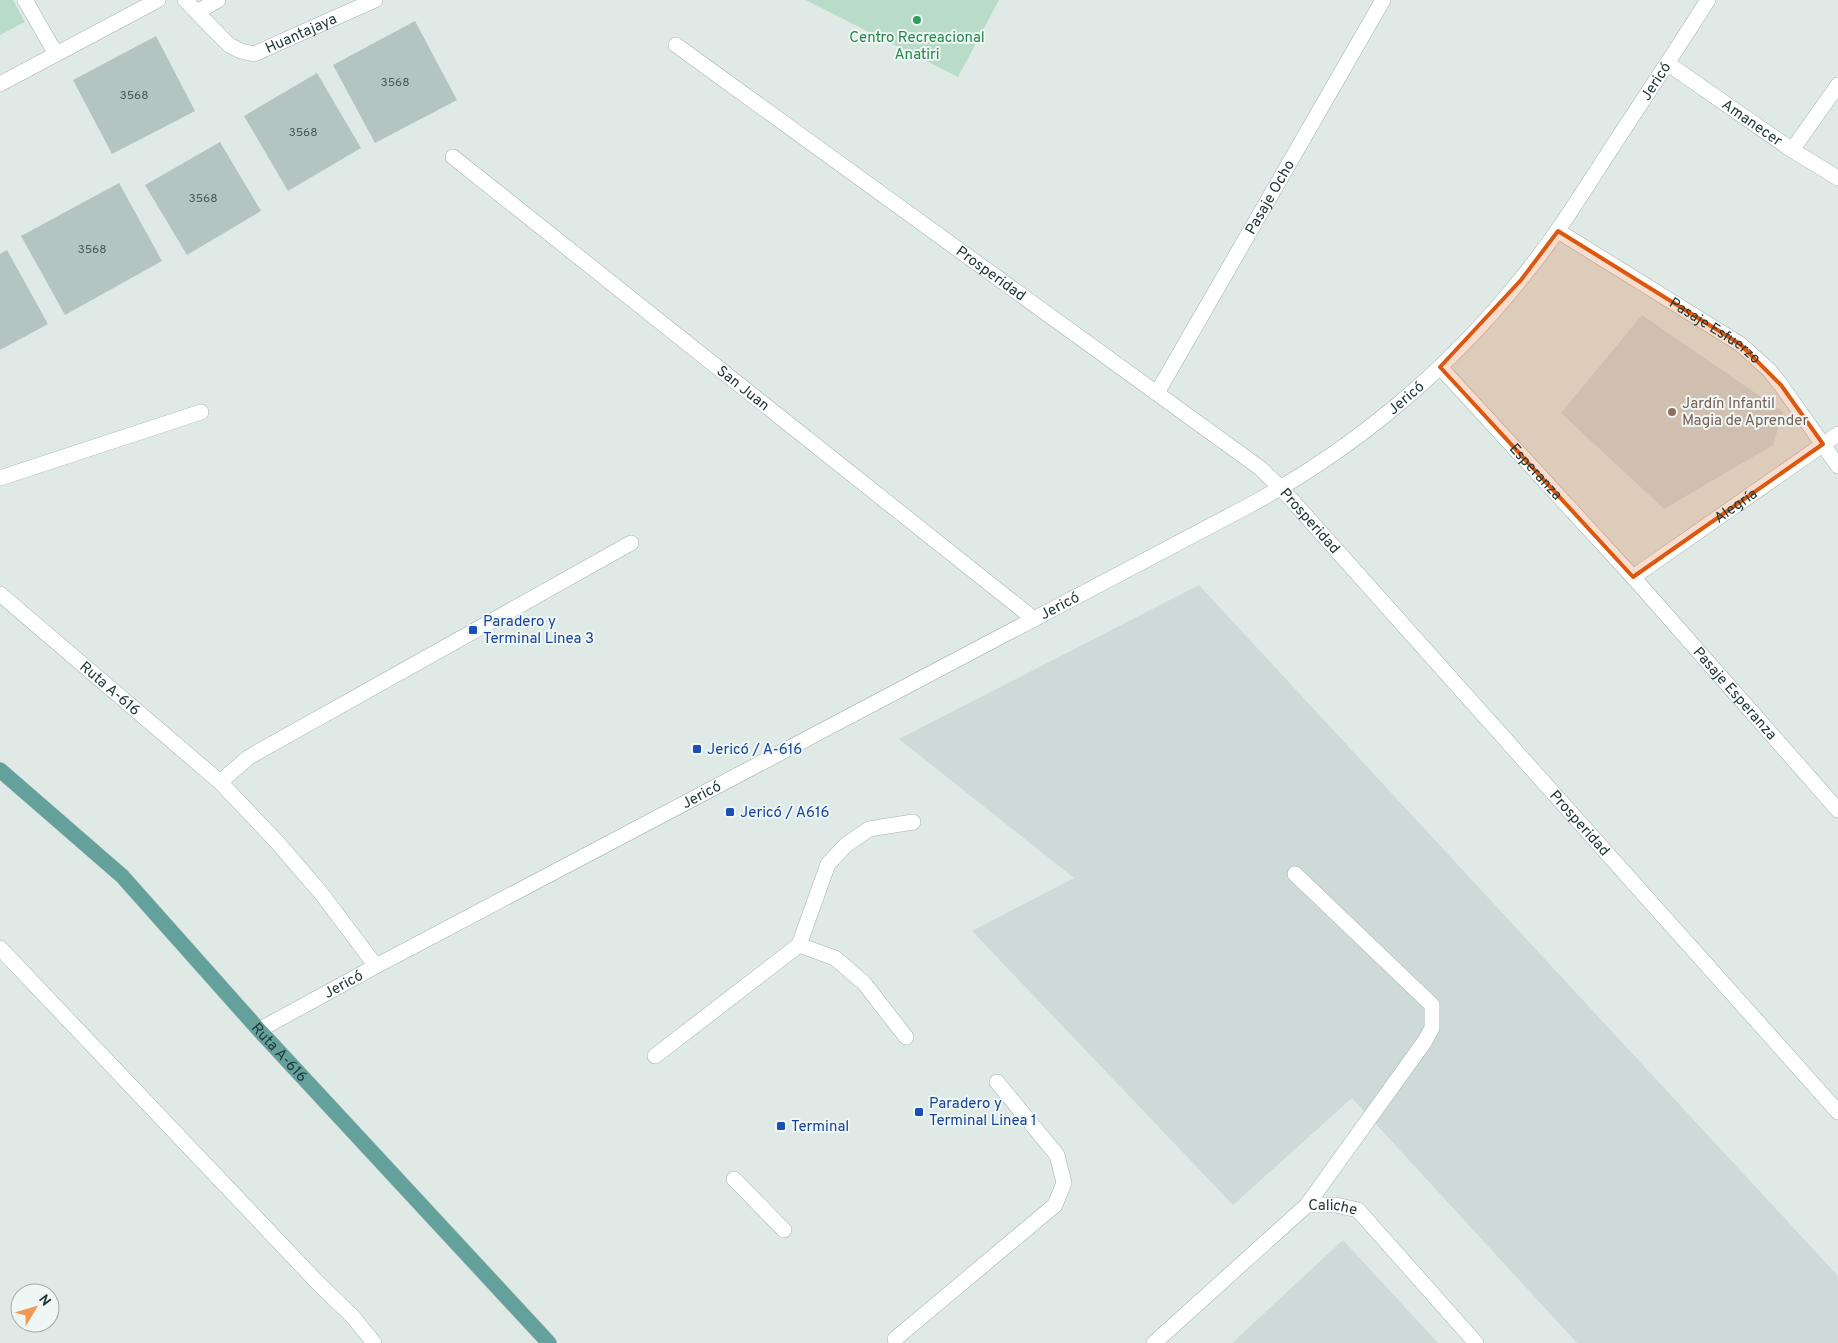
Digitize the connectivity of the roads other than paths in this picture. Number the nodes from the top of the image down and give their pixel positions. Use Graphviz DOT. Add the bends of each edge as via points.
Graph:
graph roads {
  1 [pos="25,0"];
  2 [pos="158,0"];
  3 [pos="184,0"];
  4 [pos="218,0"];
  5 [pos="375,0"];
  6 [pos="1383,0"];
  7 [pos="1708,0"];
  8 [pos="197,12"];
  9 [pos="676,45"];
  10 [pos="56,54"];
  11 [pos="1667,64"];
  12 [pos="0,84"];
  13 [pos="1838,85"];
  14 [pos="1792,150"];
  15 [pos="453,157"];
  16 [pos="1838,178"];
  17 [pos="1558,231"];
  18 [pos="1440,367"];
  19 [pos="1157,393"];
  20 [pos="201,412"];
  21 [pos="1838,434"];
  22 [pos="1823,444"];
  23 [pos="1838,466"];
  24 [pos="0,478"];
  25 [pos="1281,488"];
  26 [pos="631,543"];
  27 [pos="1633,576"];
  28 [pos="0,594"];
  29 [pos="1034,619"];
  30 [pos="0,770"];
  31 [pos="220,782"];
  32 [pos="1838,810"];
  33 [pos="913,822"];
  34 [pos="1295,874"];
  35 [pos="799,945"];
  36 [pos="0,948"];
  37 [pos="376,966"];
  38 [pos="259,1030"];
  39 [pos="906,1038"];
  40 [pos="655,1056"];
  41 [pos="997,1082"];
  42 [pos="1838,1112"];
  43 [pos="734,1179"];
  44 [pos="1307,1205"];
  45 [pos="784,1230"];
  46 [pos="895,1339"];
  47 [pos="374,1343"];
  48 [pos="549,1343"];
  49 [pos="1154,1343"];
  50 [pos="1476,1343"];
  1 -- 10 [label="street"];
  2 -- 10 [label="street"];
  3 -- 8 [label="street, Huantajaya"];
  4 -- 8 [label="street"];
  5 -- 8 [label="street, Huantajaya" via="254,54 229,45"];
  6 -- 19 [label="street, Pasaje Ocho"];
  7 -- 11 [label="street, Jericó"];
  9 -- 19 [label="street, Prosperidad"];
  10 -- 12 [label="street"];
  11 -- 14 [label="street, Amanecer"];
  11 -- 17 [label="street, Jericó"];
  13 -- 14 [label="street"];
  14 -- 16 [label="street, Amanecer"];
  15 -- 29 [label="street, San Juan"];
  17 -- 18 [label="street, Jericó" via="1521,280"];
  17 -- 22 [label="street, Pasaje Esfuerzo" via="1740,344 1782,385"];
  18 -- 25 [label="street, Jericó" via="1382,418"];
  18 -- 27 [label="street, Esperanza"];
  19 -- 25 [label="street, Prosperidad" via="1260,468"];
  20 -- 24 [label="street"];
  21 -- 22 [label="street, Alegría"];
  22 -- 23 [label="street, Pasaje Esfuerzo"];
  22 -- 27 [label="street, Alegría"];
  25 -- 29 [label="street, Jericó"];
  25 -- 42 [label="street, Prosperidad"];
  26 -- 31 [label="street" via="249,757"];
  27 -- 32 [label="street, Pasaje Esperanza"];
  28 -- 31 [label="street, Ruta A-616"];
  29 -- 37 [label="street, Jericó"];
  30 -- 38 [label="main road, Ruta A-616" via="122,876"];
  31 -- 37 [label="street, Ruta A-616" via="321,893"];
  33 -- 35 [label="street" via="869,829 846,845 828,864"];
  34 -- 44 [label="street" via="1432,1005 1432,1028 1425,1041"];
  35 -- 39 [label="street" via="836,958 864,983"];
  35 -- 40 [label="street"];
  36 -- 47 [label="street" via="353,1317"];
  37 -- 38 [label="street, Jericó"];
  38 -- 48 [label="main road, Ruta A-616"];
  41 -- 46 [label="street" via="1057,1156 1064,1183 1055,1205"];
  43 -- 45 [label="street"];
  44 -- 49 [label="street, Caliche"];
  44 -- 50 [label="street, Caliche" via="1336,1205 1358,1210"];
}
